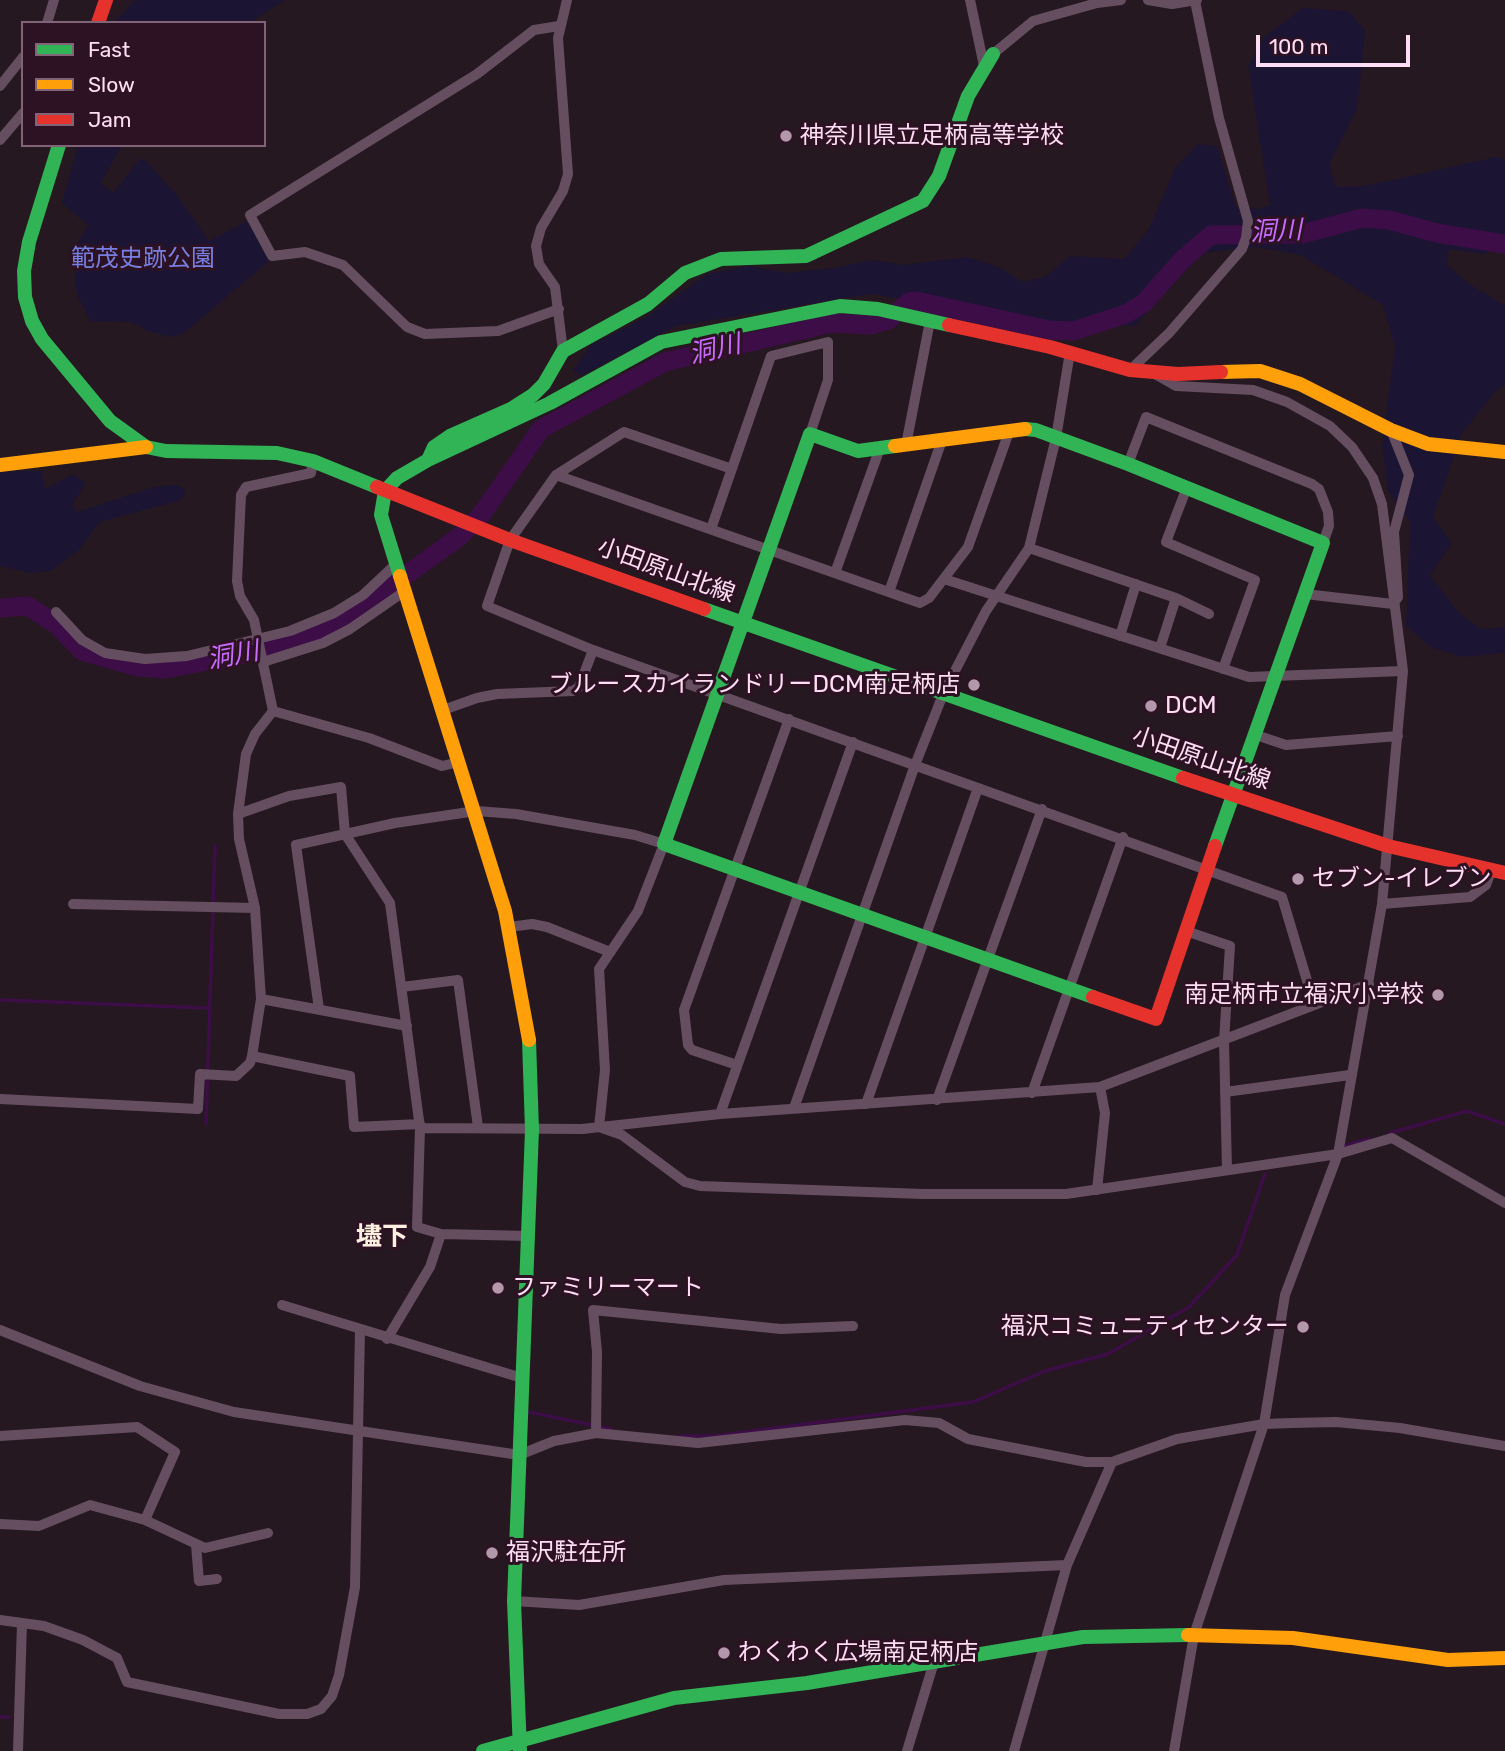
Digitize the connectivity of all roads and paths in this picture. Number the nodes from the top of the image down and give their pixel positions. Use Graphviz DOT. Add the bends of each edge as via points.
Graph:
graph roads {
  1 [pos="54,0"];
  2 [pos="106,0"];
  3 [pos="567,0"];
  4 [pos="970,0"];
  5 [pos="1121,0"];
  6 [pos="1148,0"];
  7 [pos="1196,0"];
  8 [pos="48,21"];
  9 [pos="99,21"];
  10 [pos="559,26"];
  11 [pos="993,54"];
  12 [pos="21,60"];
  13 [pos="984,66"];
  14 [pos="0,86"];
  15 [pos="21,115"];
  16 [pos="0,140"];
  17 [pos="58,147"];
  18 [pos="559,309"];
  19 [pos="930,321"];
  20 [pos="564,351"];
  21 [pos="1070,352"];
  22 [pos="1130,370"];
  23 [pos="1150,372"];
  24 [pos="1391,430"];
  25 [pos="1009,432"];
  26 [pos="810,434"];
  27 [pos="1056,438"];
  28 [pos="942,440"];
  29 [pos="906,445"];
  30 [pos="146,447"];
  31 [pos="880,448"];
  32 [pos="1505,452"];
  33 [pos="428,460"];
  34 [pos="313,461"];
  35 [pos="1128,464"];
  36 [pos="0,465"];
  37 [pos="732,469"];
  38 [pos="556,475"];
  39 [pos="1187,487"];
  40 [pos="384,491"];
  41 [pos="711,529"];
  42 [pos="508,539"];
  43 [pos="1323,543"];
  44 [pos="1029,548"];
  45 [pos="769,550"];
  46 [pos="396,565"];
  47 [pos="835,573"];
  48 [pos="944,579"];
  49 [pos="1136,584"];
  50 [pos="405,591"];
  51 [pos="889,592"];
  52 [pos="1305,594"];
  53 [pos="998,595"];
  54 [pos="1176,598"];
  55 [pos="1393,604"];
  56 [pos="56,612"];
  57 [pos="1209,614"];
  58 [pos="744,622"];
  59 [pos="1120,636"];
  60 [pos="258,641"];
  61 [pos="1160,648"];
  62 [pos="593,650"];
  63 [pos="263,662"];
  64 [pos="1223,669"];
  65 [pos="1403,671"];
  66 [pos="1276,677"];
  67 [pos="944,692"];
  68 [pos="718,694"];
  69 [pos="443,710"];
  70 [pos="273,711"];
  71 [pos="789,719"];
  72 [pos="1256,735"];
  73 [pos="1398,736"];
  74 [pos="853,742"];
  75 [pos="459,762"];
  76 [pos="915,765"];
  77 [pos="978,788"];
  78 [pos="1232,795"];
  79 [pos="1042,809"];
  80 [pos="476,811"];
  81 [pos="238,814"];
  82 [pos="345,834"];
  83 [pos="1123,838"];
  84 [pos="664,844"];
  85 [pos="1388,846"];
  86 [pos="735,868"];
  87 [pos="1207,868"];
  88 [pos="1498,872"];
  89 [pos="798,894"];
  90 [pos="73,904"];
  91 [pos="1382,904"];
  92 [pos="255,908"];
  93 [pos="861,917"];
  94 [pos="509,928"];
  95 [pos="1186,931"];
  96 [pos="924,937"];
  97 [pos="611,952"];
  98 [pos="985,959"];
  99 [pos="1369,984"];
  100 [pos="402,987"];
  101 [pos="1067,987"];
  102 [pos="261,999"];
  103 [pos="1314,1004"];
  104 [pos="319,1009"];
  105 [pos="407,1026"];
  106 [pos="1224,1041"];
  107 [pos="252,1056"];
  108 [pos="737,1065"];
  109 [pos="1350,1075"];
  110 [pos="1100,1087"];
  111 [pos="1225,1092"];
  112 [pos="1032,1093"];
  113 [pos="0,1100"];
  114 [pos="937,1100"];
  115 [pos="866,1104"];
  116 [pos="794,1108"];
  117 [pos="720,1114"];
  118 [pos="420,1126"];
  119 [pos="478,1128"];
  120 [pos="599,1128"];
  121 [pos="532,1130"];
  122 [pos="1338,1154"];
  123 [pos="1227,1170"];
  124 [pos="1097,1190"];
  125 [pos="1505,1203"];
  126 [pos="441,1234"];
  127 [pos="529,1236"];
  128 [pos="282,1305"];
  129 [pos="853,1326"];
  130 [pos="360,1329"];
  131 [pos="0,1330"];
  132 [pos="387,1339"];
  133 [pos="522,1378"];
  134 [pos="1264,1424"];
  135 [pos="596,1428"];
  136 [pos="360,1433"];
  137 [pos="0,1436"];
  138 [pos="1505,1446"];
  139 [pos="519,1455"];
  140 [pos="1112,1462"];
  141 [pos="145,1520"];
  142 [pos="0,1524"];
  143 [pos="268,1533"];
  144 [pos="196,1545"];
  145 [pos="1067,1565"];
  146 [pos="218,1579"];
  147 [pos="514,1601"];
  148 [pos="0,1619"];
  149 [pos="22,1623"];
  150 [pos="1194,1635"];
  151 [pos="1044,1642"];
  152 [pos="1505,1658"];
  153 [pos="934,1662"];
  154 [pos="520,1746"];
  155 [pos="18,1751"];
  156 [pos="483,1751"];
  157 [pos="907,1751"];
  158 [pos="1014,1751"];
  159 [pos="1174,1751"];
  1 -- 8 [label="street"];
  2 -- 9 [label="street"];
  3 -- 10 [label="street"];
  4 -- 13 [label="street"];
  5 -- 11 [label="street" via="1033,21"];
  6 -- 7 [label="street" via="1172,4"];
  7 -- 22 [label="street" via="1219,118 1248,221 1246,238 1242,249 1196,302"];
  10 -- 18 [label="street" via="568,174 536,246 540,264 555,287"];
  10 -- 18 [label="street" via="534,30 477,74 250,215 272,256 304,252 326,256 343,265 407,327 425,334 498,331"];
  11 -- 13 [label="street"];
  12 -- 14 [label="street"];
  13 -- 20 [label="street" via="954,128 939,176 923,201 806,256 721,259 702,265 648,304"];
  15 -- 16 [label="street"];
  17 -- 30 [label="street, 小田原山北線" via="24,271 32,321 110,421"];
  18 -- 20 [label="street"];
  19 -- 21 [label="street"];
  19 -- 29 [label="street"];
  19 -- 33 [label="street" via="840,306 672,339"];
  20 -- 33 [label="street" via="533,395 450,436 434,447"];
  21 -- 22 [label="street"];
  21 -- 27 [label="street"];
  22 -- 23 [label="street"];
  23 -- 24 [label="street" via="1243,370 1281,375"];
  23 -- 55 [label="street" via="1176,386 1253,390 1287,402 1330,426 1352,447 1379,492"];
  24 -- 32 [label="street" via="1444,448"];
  24 -- 55 [label="street" via="1409,475 1395,522 1399,585"];
  25 -- 27 [label="street" via="1036,430"];
  25 -- 28 [label="street"];
  25 -- 48 [label="street" via="968,547"];
  26 -- 31 [label="street" via="858,450"];
  26 -- 37 [label="street" via="828,380 828,342 771,356"];
  26 -- 45 [label="street"];
  27 -- 35 [label="street"];
  27 -- 44 [label="street"];
  28 -- 29 [label="street"];
  28 -- 51 [label="street"];
  29 -- 31 [label="street"];
  30 -- 34 [label="street, 小田原山北線" via="277,453"];
  30 -- 36 [label="street"];
  31 -- 47 [label="street"];
  33 -- 40 [label="street"];
  34 -- 40 [label="street, 小田原山北線"];
  34 -- 60 [label="street" via="311,474 246,487 241,495 237,582"];
  35 -- 39 [label="street"];
  35 -- 43 [label="street" via="1146,417 1312,484 1319,489 1328,512"];
  37 -- 38 [label="street" via="624,432"];
  37 -- 41 [label="street"];
  38 -- 41 [label="street"];
  38 -- 42 [label="street"];
  39 -- 43 [label="street"];
  39 -- 64 [label="street" via="1166,542 1255,580"];
  40 -- 42 [label="street, 小田原山北線"];
  40 -- 46 [label="street" via="381,515"];
  41 -- 45 [label="street"];
  42 -- 58 [label="street, 小田原山北線"];
  42 -- 62 [label="street" via="487,606"];
  43 -- 52 [label="street"];
  44 -- 49 [label="street"];
  44 -- 53 [label="street"];
  45 -- 47 [label="street"];
  45 -- 58 [label="street"];
  46 -- 50 [label="street"];
  46 -- 60 [label="street" via="363,595 334,613"];
  47 -- 51 [label="street"];
  48 -- 51 [label="street" via="920,603"];
  48 -- 53 [label="street"];
  49 -- 54 [label="street"];
  49 -- 59 [label="street"];
  50 -- 63 [label="street" via="341,634"];
  50 -- 69 [label="street"];
  52 -- 55 [label="street"];
  52 -- 66 [label="street"];
  53 -- 59 [label="street"];
  53 -- 67 [label="street"];
  54 -- 57 [label="street"];
  54 -- 61 [label="street"];
  55 -- 65 [label="street"];
  56 -- 60 [label="street" via="95,649 145,659 187,656"];
  58 -- 67 [label="street, 小田原山北線"];
  58 -- 68 [label="street"];
  59 -- 61 [label="street"];
  60 -- 63 [label="street"];
  61 -- 64 [label="street"];
  62 -- 68 [label="street"];
  62 -- 69 [label="street" via="579,687 573,691 497,694"];
  63 -- 70 [label="street"];
  64 -- 66 [label="street" via="1249,677"];
  65 -- 66 [label="street"];
  65 -- 73 [label="street"];
  66 -- 72 [label="street"];
  67 -- 76 [label="street"];
  67 -- 78 [label="street, 小田原山北線"];
  68 -- 71 [label="street"];
  68 -- 84 [label="street"];
  69 -- 75 [label="street"];
  70 -- 75 [label="street" via="369,738 442,766"];
  70 -- 81 [label="street" via="246,754"];
  71 -- 74 [label="street"];
  71 -- 86 [label="street"];
  72 -- 73 [label="street" via="1286,745"];
  72 -- 78 [label="street"];
  73 -- 85 [label="street"];
  74 -- 76 [label="street"];
  74 -- 89 [label="street"];
  75 -- 80 [label="street"];
  76 -- 77 [label="street"];
  76 -- 93 [label="street"];
  77 -- 79 [label="street"];
  77 -- 96 [label="street"];
  78 -- 85 [label="street, 小田原山北線"];
  78 -- 87 [label="street"];
  79 -- 83 [label="street"];
  79 -- 98 [label="street"];
  80 -- 82 [label="street"];
  80 -- 84 [label="street" via="516,814"];
  80 -- 94 [label="street"];
  81 -- 82 [label="street" via="289,796 341,787"];
  81 -- 92 [label="street"];
  82 -- 100 [label="street" via="390,903"];
  82 -- 104 [label="street" via="296,845"];
  83 -- 87 [label="street"];
  83 -- 101 [label="street"];
  84 -- 86 [label="street"];
  84 -- 97 [label="street" via="638,911"];
  85 -- 88 [label="street, 小田原山北線"];
  85 -- 91 [label="street"];
  86 -- 89 [label="street"];
  86 -- 108 [label="street" via="684,1010 692,1050"];
  87 -- 95 [label="street"];
  87 -- 103 [label="street" via="1282,897"];
  88 -- 91 [label="street" via="1469,897"];
  89 -- 93 [label="street"];
  89 -- 108 [label="street"];
  90 -- 92 [label="street"];
  91 -- 99 [label="street"];
  92 -- 102 [label="street"];
  93 -- 96 [label="street"];
  93 -- 116 [label="street"];
  94 -- 97 [label="street" via="547,927"];
  94 -- 121 [label="street" via="529,1031"];
  95 -- 101 [label="street" via="1156,1019"];
  95 -- 106 [label="street" via="1230,946"];
  96 -- 98 [label="street"];
  96 -- 115 [label="street"];
  97 -- 120 [label="street" via="599,970 605,1070"];
  98 -- 101 [label="street"];
  98 -- 114 [label="street"];
  99 -- 103 [label="street"];
  99 -- 109 [label="street"];
  100 -- 105 [label="street"];
  100 -- 119 [label="street" via="458,980"];
  101 -- 112 [label="street"];
  102 -- 104 [label="street"];
  102 -- 107 [label="street"];
  103 -- 106 [label="street"];
  104 -- 105 [label="street"];
  105 -- 118 [label="street"];
  106 -- 110 [label="street"];
  106 -- 111 [label="street"];
  107 -- 113 [label="street" via="236,1076 200,1074 198,1109"];
  107 -- 118 [label="street" via="350,1076 354,1127"];
  108 -- 117 [label="street"];
  109 -- 111 [label="street"];
  109 -- 122 [label="street"];
  110 -- 112 [label="street"];
  110 -- 124 [label="street" via="1105,1113"];
  111 -- 123 [label="street"];
  112 -- 114 [label="street"];
  114 -- 115 [label="street"];
  115 -- 116 [label="street"];
  116 -- 117 [label="street"];
  117 -- 120 [label="street"];
  118 -- 119 [label="street"];
  118 -- 126 [label="street" via="417,1227"];
  119 -- 121 [label="street"];
  120 -- 121 [label="street"];
  120 -- 124 [label="street" via="622,1135 674,1177 700,1186 1030,1196"];
  121 -- 127 [label="street"];
  122 -- 123 [label="street"];
  122 -- 125 [label="street" via="1399,1139"];
  122 -- 134 [label="street" via="1284,1295"];
  123 -- 124 [label="street"];
  126 -- 127 [label="street"];
  126 -- 132 [label="street" via="430,1266"];
  127 -- 133 [label="street"];
  128 -- 130 [label="street"];
  129 -- 135 [label="street" via="781,1329 593,1310"];
  130 -- 132 [label="street"];
  130 -- 136 [label="street"];
  131 -- 136 [label="street" via="104,1373 178,1397 234,1412"];
  132 -- 133 [label="street"];
  133 -- 139 [label="street"];
  134 -- 138 [label="street" via="1336,1422"];
  134 -- 140 [label="street" via="1177,1439"];
  134 -- 150 [label="street"];
  135 -- 139 [label="street"];
  135 -- 140 [label="street" via="698,1443 905,1420 939,1423 968,1439 1086,1462"];
  136 -- 139 [label="street"];
  136 -- 149 [label="street" via="355,1587 339,1675 332,1696 321,1709 279,1714 127,1682 117,1658 59,1630"];
  137 -- 141 [label="street" via="136,1427 175,1452"];
  139 -- 147 [label="street"];
  140 -- 145 [label="street"];
  141 -- 142 [label="street" via="90,1505 39,1525"];
  141 -- 144 [label="street"];
  143 -- 144 [label="street" via="215,1547"];
  144 -- 146 [label="street" via="199,1580"];
  145 -- 147 [label="street" via="724,1580 579,1605"];
  145 -- 151 [label="street"];
  147 -- 154 [label="street"];
  148 -- 149 [label="street"];
  149 -- 155 [label="street"];
  150 -- 151 [label="street" via="1115,1635"];
  150 -- 152 [label="street" via="1318,1640 1448,1660"];
  150 -- 159 [label="street"];
  151 -- 153 [label="street"];
  151 -- 158 [label="street"];
  153 -- 154 [label="street" via="674,1698"];
  153 -- 157 [label="street"];
  154 -- 156 [label="street"];
}
